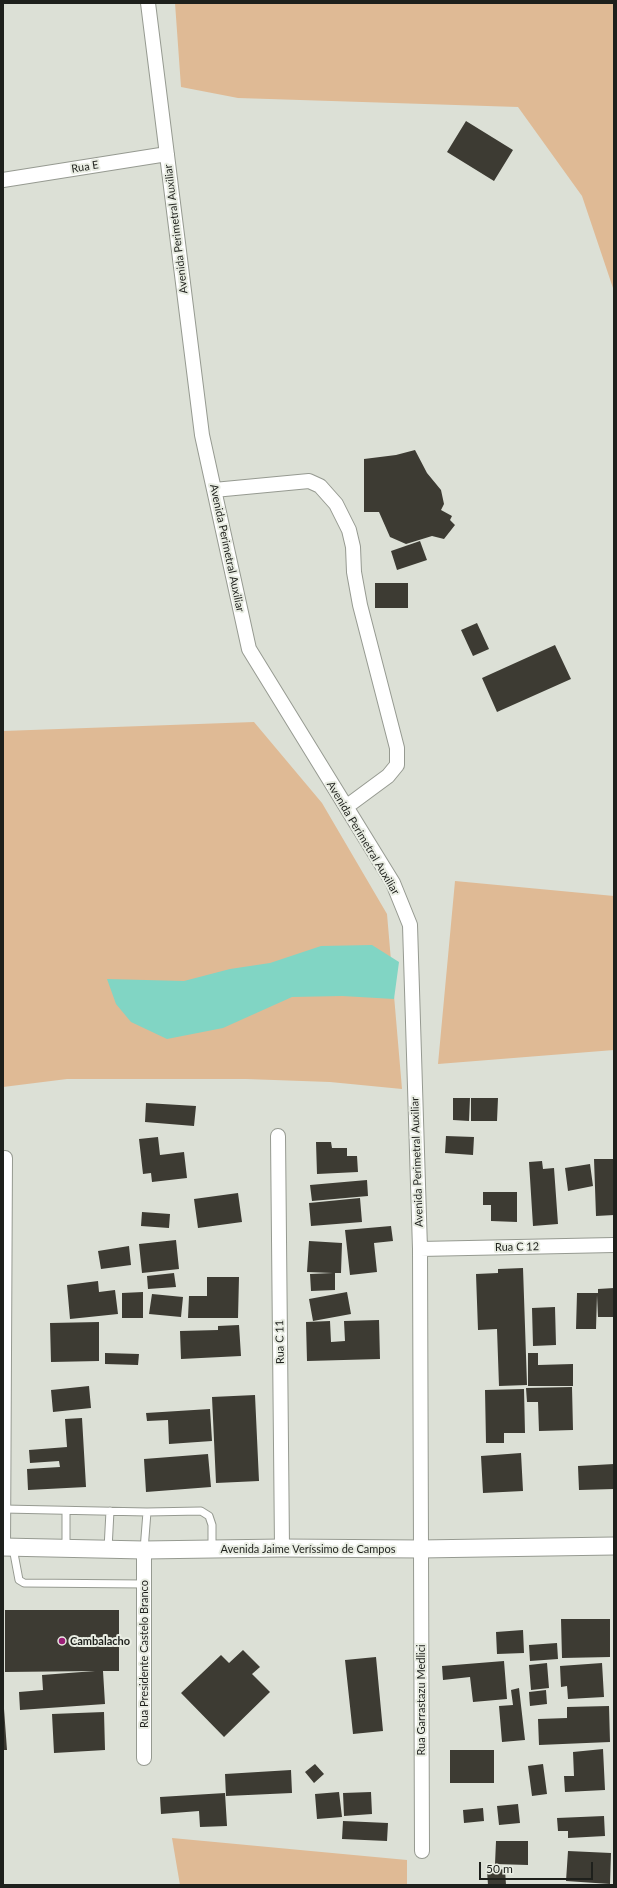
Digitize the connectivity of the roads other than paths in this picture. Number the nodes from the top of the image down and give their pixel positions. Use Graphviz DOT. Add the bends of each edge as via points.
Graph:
graph roads {
  1 [pos="148,3"];
  2 [pos="167,154"];
  3 [pos="3,180"];
  4 [pos="214,490"];
  5 [pos="346,806"];
  6 [pos="278,1136"];
  7 [pos="5,1158"];
  8 [pos="614,1245"];
  9 [pos="420,1249"];
  10 [pos="4,1510"];
  11 [pos="66,1511"];
  12 [pos="110,1511"];
  13 [pos="147,1512"];
  14 [pos="614,1546"];
  15 [pos="6,1548"];
  16 [pos="66,1548"];
  17 [pos="282,1548"];
  18 [pos="108,1549"];
  19 [pos="212,1549"];
  20 [pos="420,1549"];
  21 [pos="144,1550"];
  22 [pos="144,1584"];
  23 [pos="144,1758"];
  24 [pos="422,1851"];
  1 -- 2 [label="street, Avenida Perimetral Auxiliar"];
  2 -- 3 [label="street, Rua E"];
  2 -- 4 [label="street, Avenida Perimetral Auxiliar" via="202,435"];
  4 -- 5 [label="street, Avenida Perimetral Auxiliar" via="249,649"];
  4 -- 5 [label="street" via="309,481 320,486 336,504 349,530 360,605 397,748 397,765 388,776"];
  5 -- 9 [label="street, Avenida Perimetral Auxiliar" via="393,883 410,925"];
  6 -- 17 [label="street, Rua C 11"];
  7 -- 10 [label="street"];
  8 -- 9 [label="street, Rua C 12"];
  9 -- 20 [label="street, Avenida Perimetral Auxiliar"];
  10 -- 11 [label="lane"];
  10 -- 15 [label="street"];
  11 -- 12 [label="lane"];
  11 -- 16 [label="lane"];
  12 -- 13 [label="lane"];
  12 -- 18 [label="lane"];
  13 -- 19 [label="lane" via="201,1511 208,1516 212,1525"];
  13 -- 21 [label="lane"];
  14 -- 20 [label="street, Avenida Jaime Veríssimo de Campos"];
  15 -- 16 [label="street, Avenida Jaime Veríssimo de Campos"];
  15 -- 22 [label="lane" via="18,1580 24,1583"];
  16 -- 18 [label="street, Avenida Jaime Veríssimo de Campos"];
  17 -- 19 [label="street, Avenida Jaime Veríssimo de Campos"];
  17 -- 20 [label="street, Avenida Jaime Veríssimo de Campos"];
  18 -- 21 [label="street, Avenida Jaime Veríssimo de Campos"];
  19 -- 21 [label="street, Avenida Jaime Veríssimo de Campos"];
  20 -- 24 [label="street, Rua Garrastazu Medlici"];
  21 -- 22 [label="street, Rua Presidente Castelo Branco"];
  22 -- 23 [label="street, Rua Presidente Castelo Branco"];
}
